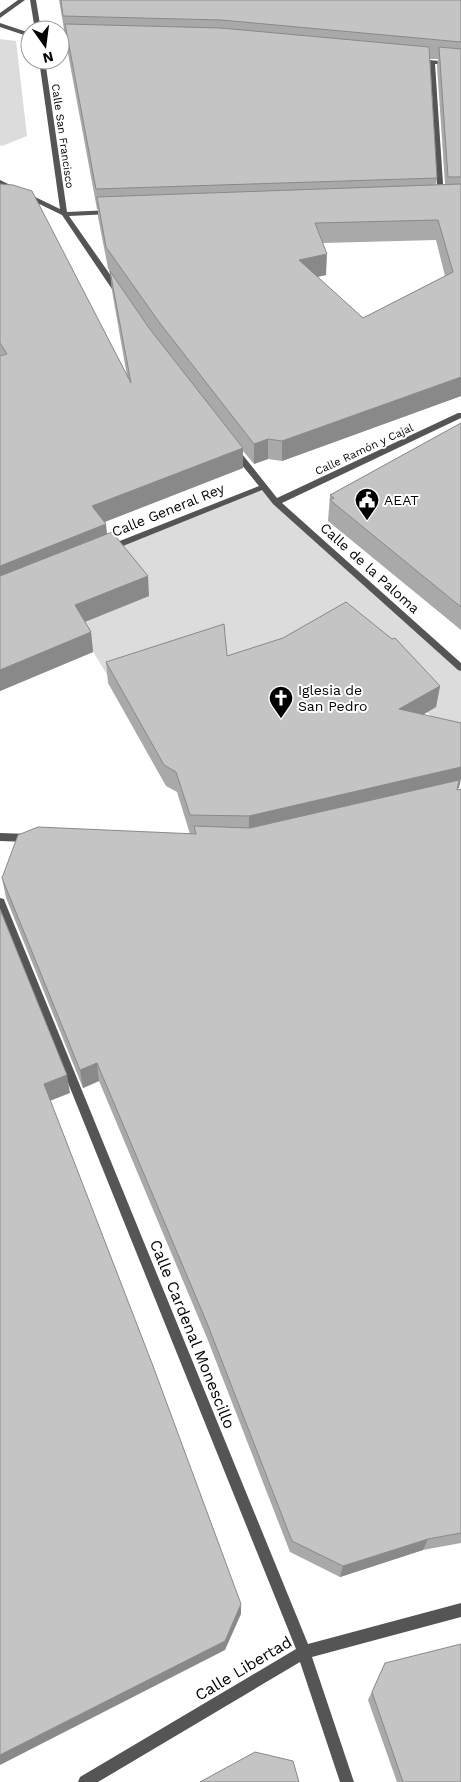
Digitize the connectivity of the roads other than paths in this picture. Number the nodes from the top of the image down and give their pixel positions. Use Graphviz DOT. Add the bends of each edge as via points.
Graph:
graph roads {
  1 [pos="22,0"];
  2 [pos="33,0"];
  3 [pos="0,16"];
  4 [pos="36,20"];
  5 [pos="0,25"];
  6 [pos="20,32"];
  7 [pos="70,38"];
  8 [pos="88,39"];
  9 [pos="413,61"];
  10 [pos="432,63"];
  11 [pos="461,65"];
  12 [pos="43,70"];
  13 [pos="0,182"];
  14 [pos="9,195"];
  15 [pos="28,196"];
  16 [pos="441,201"];
  17 [pos="451,201"];
  18 [pos="431,202"];
  19 [pos="124,212"];
  20 [pos="64,214"];
  21 [pos="126,304"];
  22 [pos="461,415"];
  23 [pos="233,448"];
  24 [pos="263,487"];
  25 [pos="276,502"];
  26 [pos="98,553"];
  27 [pos="461,668"];
  28 [pos="0,837"];
  29 [pos="40,838"];
  30 [pos="0,902"];
  31 [pos="461,1610"];
  32 [pos="304,1652"];
  33 [pos="85,1782"];
  34 [pos="347,1782"];
  1 -- 3 [label="street"];
  2 -- 4 [label="street"];
  5 -- 6 [label="street"];
  7 -- 8 [label="street"];
  9 -- 10 [label="street"];
  10 -- 11 [label="street"];
  10 -- 16 [label="street"];
  12 -- 20 [label="street, Calle San Francisco"];
  13 -- 15 [label="street"];
  14 -- 15 [label="street"];
  15 -- 20 [label="street"];
  16 -- 17 [label="street"];
  16 -- 18 [label="street"];
  19 -- 20 [label="street"];
  20 -- 21 [label="street"];
  22 -- 25 [label="street, Calle Ramón y Cajal"];
  23 -- 24 [label="street, Calle de la Paloma"];
  24 -- 25 [label="street, Calle de la Paloma"];
  24 -- 26 [label="street, Calle General Rey"];
  25 -- 27 [label="street, Calle de la Paloma"];
  28 -- 29 [label="street"];
  30 -- 32 [label="street, Calle Cardenal Monescillo"];
  31 -- 32 [label="street, Calle Libertad"];
  32 -- 33 [label="street, Calle Libertad"];
  32 -- 34 [label="street, Calle Cardenal Monescillo"];
}
